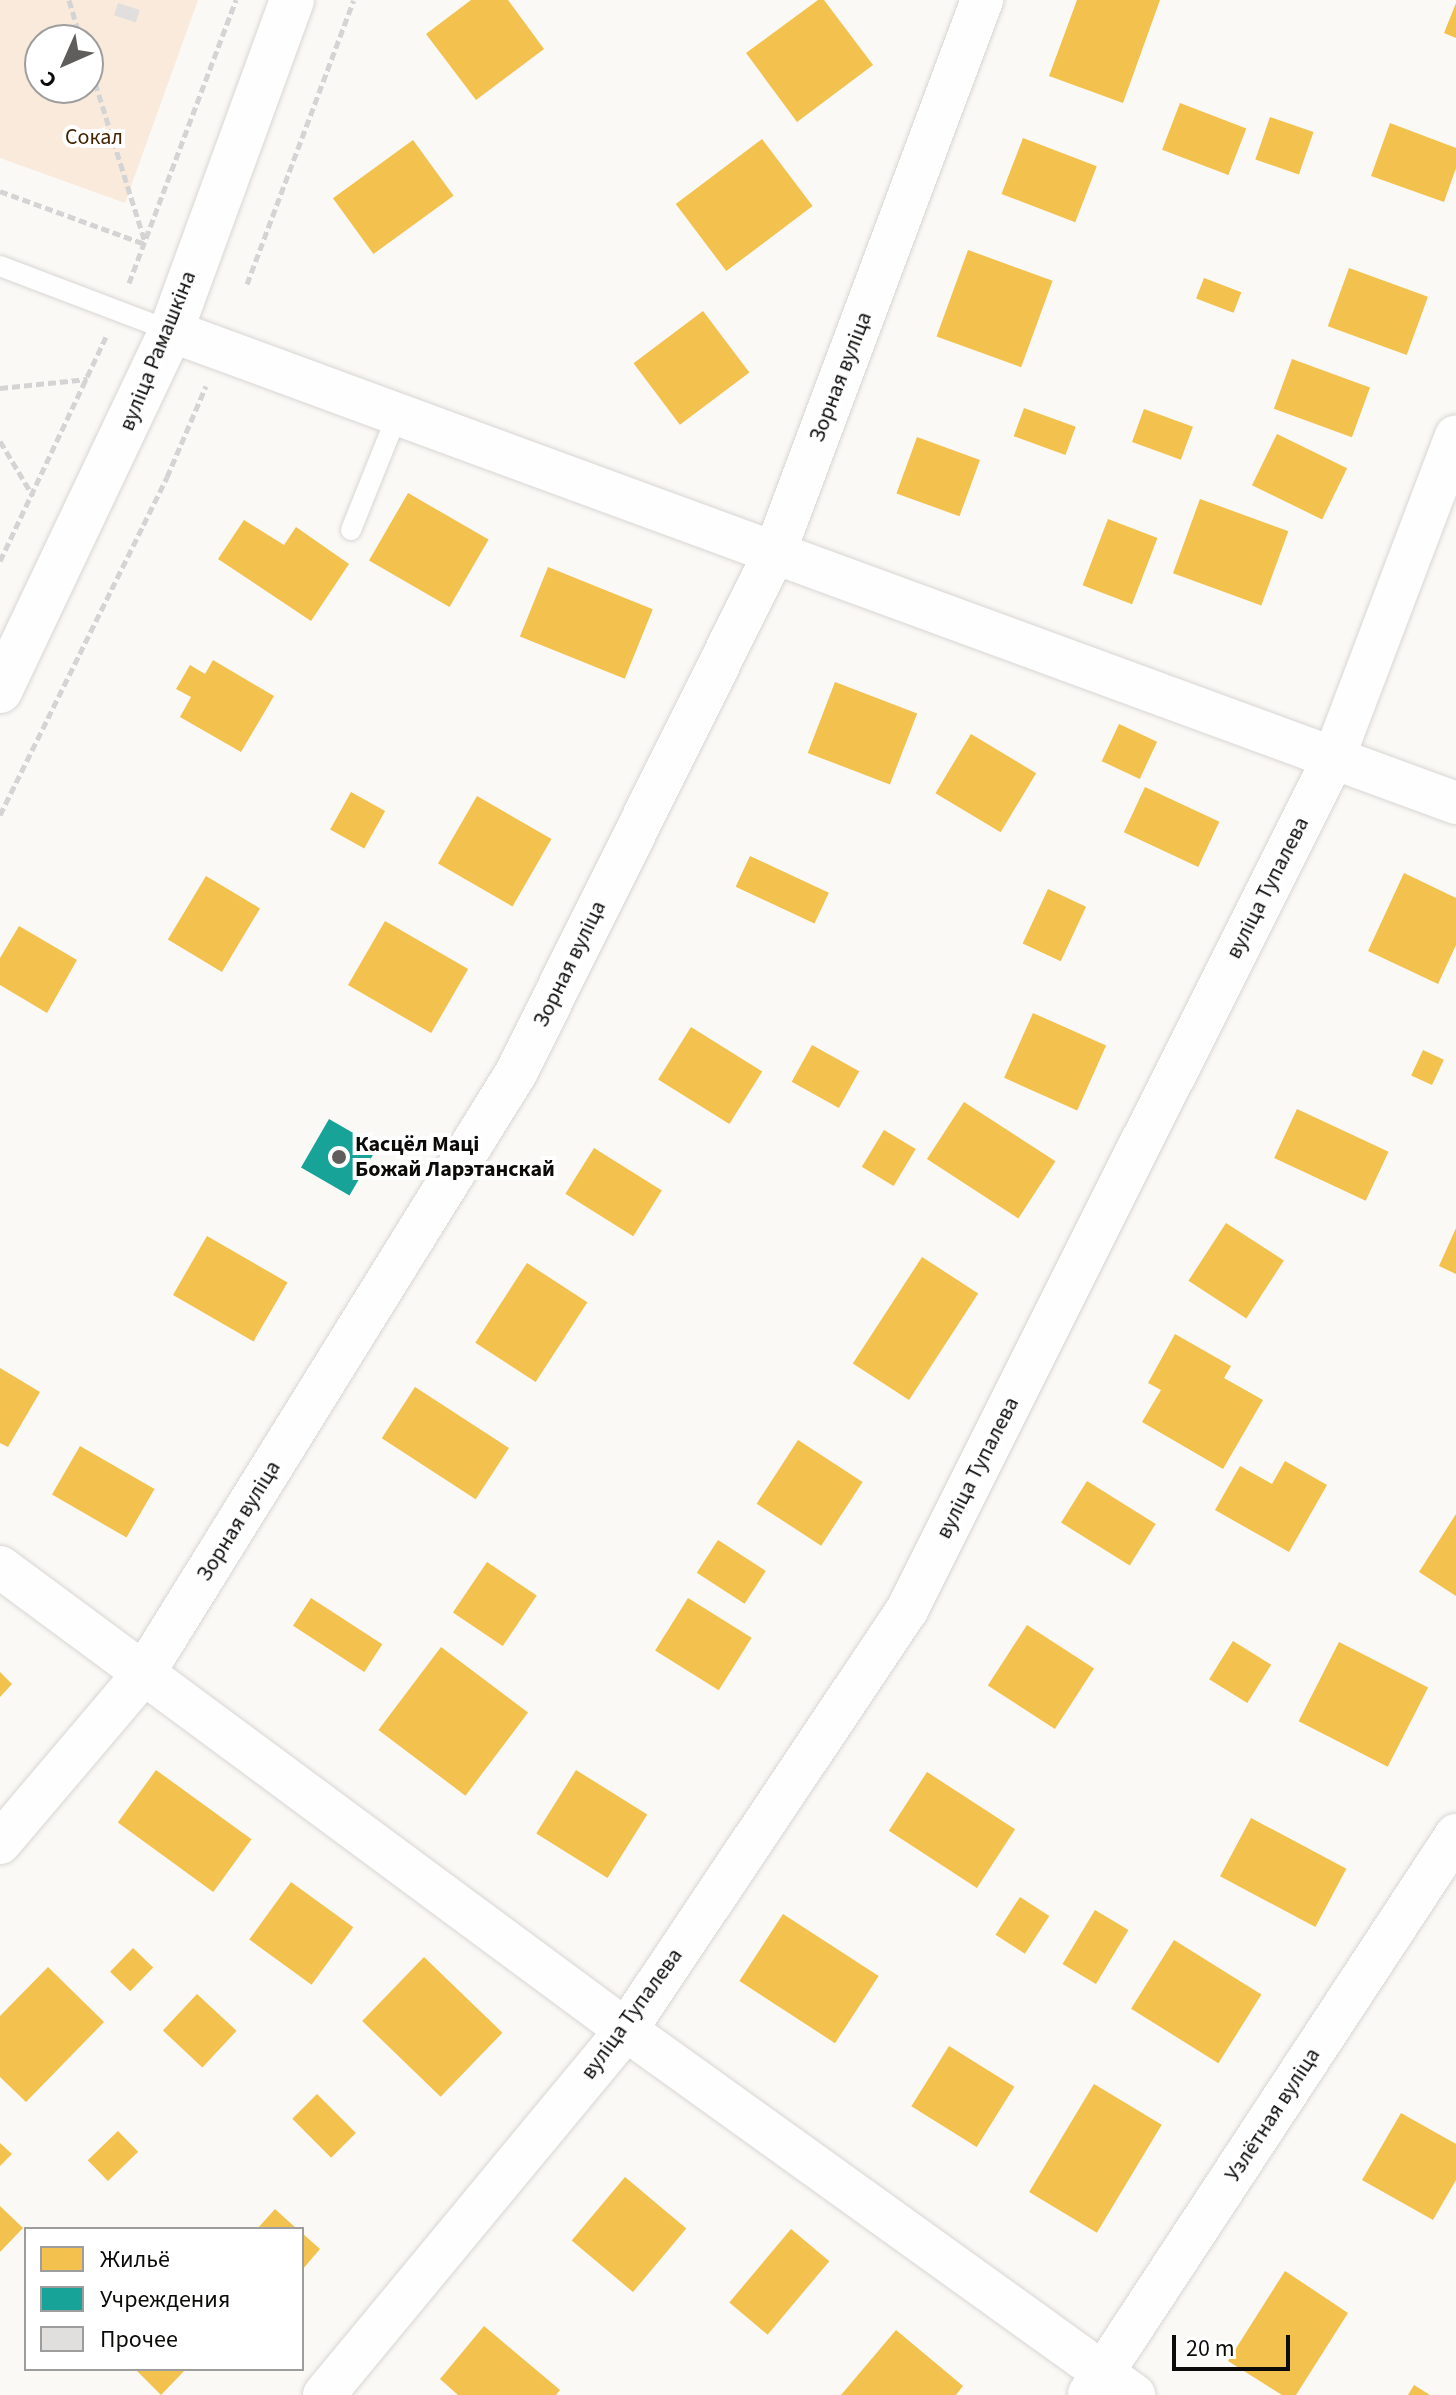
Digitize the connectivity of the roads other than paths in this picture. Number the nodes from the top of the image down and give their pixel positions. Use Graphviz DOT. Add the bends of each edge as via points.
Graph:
graph roads {
  1 [pos="292,0"];
  2 [pos="982,0"];
  3 [pos="0,266"];
  4 [pos="171,331"];
  5 [pos="396,418"];
  6 [pos="1456,436"];
  7 [pos="351,530"];
  8 [pos="775,552"];
  9 [pos="0,691"];
  10 [pos="1334,757"];
  11 [pos="1456,803"];
  12 [pos="0,1567"];
  13 [pos="144,1673"];
  14 [pos="1456,1835"];
  15 [pos="0,1843"];
  16 [pos="626,2030"];
  17 [pos="1109,2388"];
  18 [pos="324,2395"];
  1 -- 4 [label="street, вуліца Рамашкіна"];
  2 -- 8 [label="street, Зорная вуліца"];
  3 -- 4 [label="lane"];
  4 -- 5 [label="street"];
  4 -- 9 [label="street, вуліца Рамашкіна"];
  5 -- 7 [label="lane"];
  5 -- 8 [label="street"];
  6 -- 10 [label="street, вуліца Тупалева"];
  8 -- 10 [label="street"];
  8 -- 13 [label="street, Зорная вуліца" via="516,1073"];
  10 -- 11 [label="street"];
  10 -- 16 [label="street, вуліца Тупалева" via="907,1610"];
  12 -- 13 [label="street"];
  13 -- 15 [label="street, Зорная вуліца"];
  13 -- 16 [label="street"];
  14 -- 17 [label="street, Узлётная вуліца"];
  16 -- 17 [label="street"];
  16 -- 18 [label="street, вуліца Тупалева"];
}
